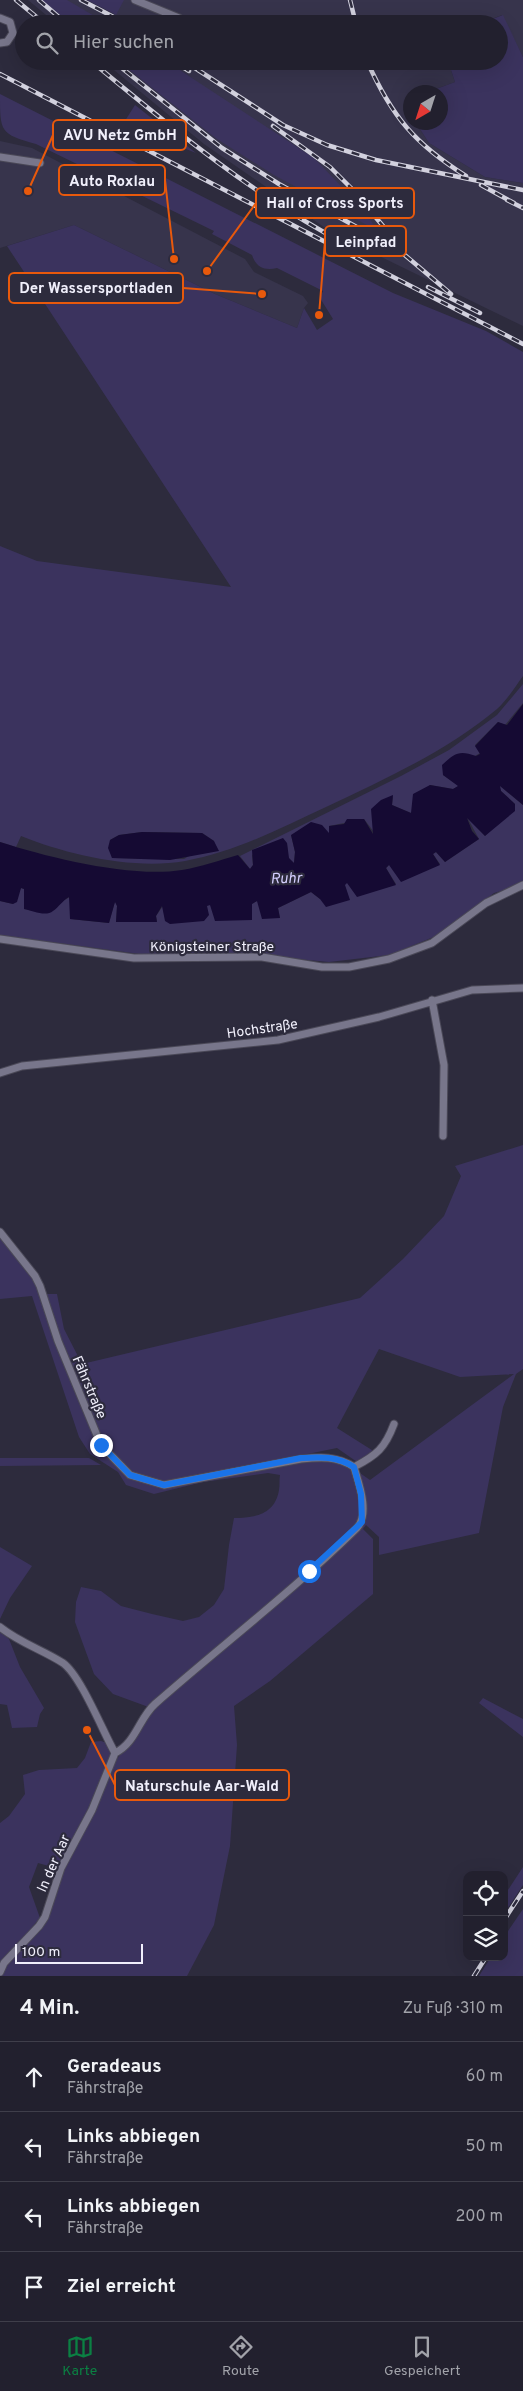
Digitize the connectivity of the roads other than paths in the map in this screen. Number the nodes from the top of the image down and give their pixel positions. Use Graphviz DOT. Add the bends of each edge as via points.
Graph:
graph roads {
  1 [pos="135,0"];
  2 [pos="172,15"];
  3 [pos="0,18"];
  4 [pos="0,43"];
  5 [pos="0,157"];
  6 [pos="40,163"];
  7 [pos="523,885"];
  8 [pos="0,939"];
  9 [pos="523,988"];
  10 [pos="432,1000"];
  11 [pos="0,1073"];
  12 [pos="443,1136"];
  13 [pos="0,1232"];
  14 [pos="394,1424"];
  15 [pos="354,1467"];
  16 [pos="0,1627"];
  17 [pos="114,1753"];
  18 [pos="0,1972"];
  1 -- 2 [label="street"];
  3 -- 4 [label="street" via="10,22 12,33 6,42"];
  5 -- 6 [label="street"];
  7 -- 8 [label="street, Königsteiner Straße" via="486,903 432,943 388,959 349,967 322,967 262,957 134,958"];
  9 -- 10 [label="street, Hochstraße" via="475,989"];
  10 -- 11 [label="street, Hochstraße" via="379,1018 292,1038 22,1066"];
  10 -- 12 [label="street" via="444,1065"];
  13 -- 15 [label="street, Fährstraße" via="40,1286 58,1340 101,1445 130,1475 164,1485 301,1458 343,1460"];
  14 -- 15 [label="street" via="383,1448"];
  15 -- 17 [label="street" via="363,1515 357,1528 232,1640 152,1706 126,1746"];
  16 -- 17 [label="street" via="19,1641 64,1664 76,1678"];
  17 -- 18 [label="street, In der Aar" via="92,1810 61,1868 45,1917 4,1963"];
}
